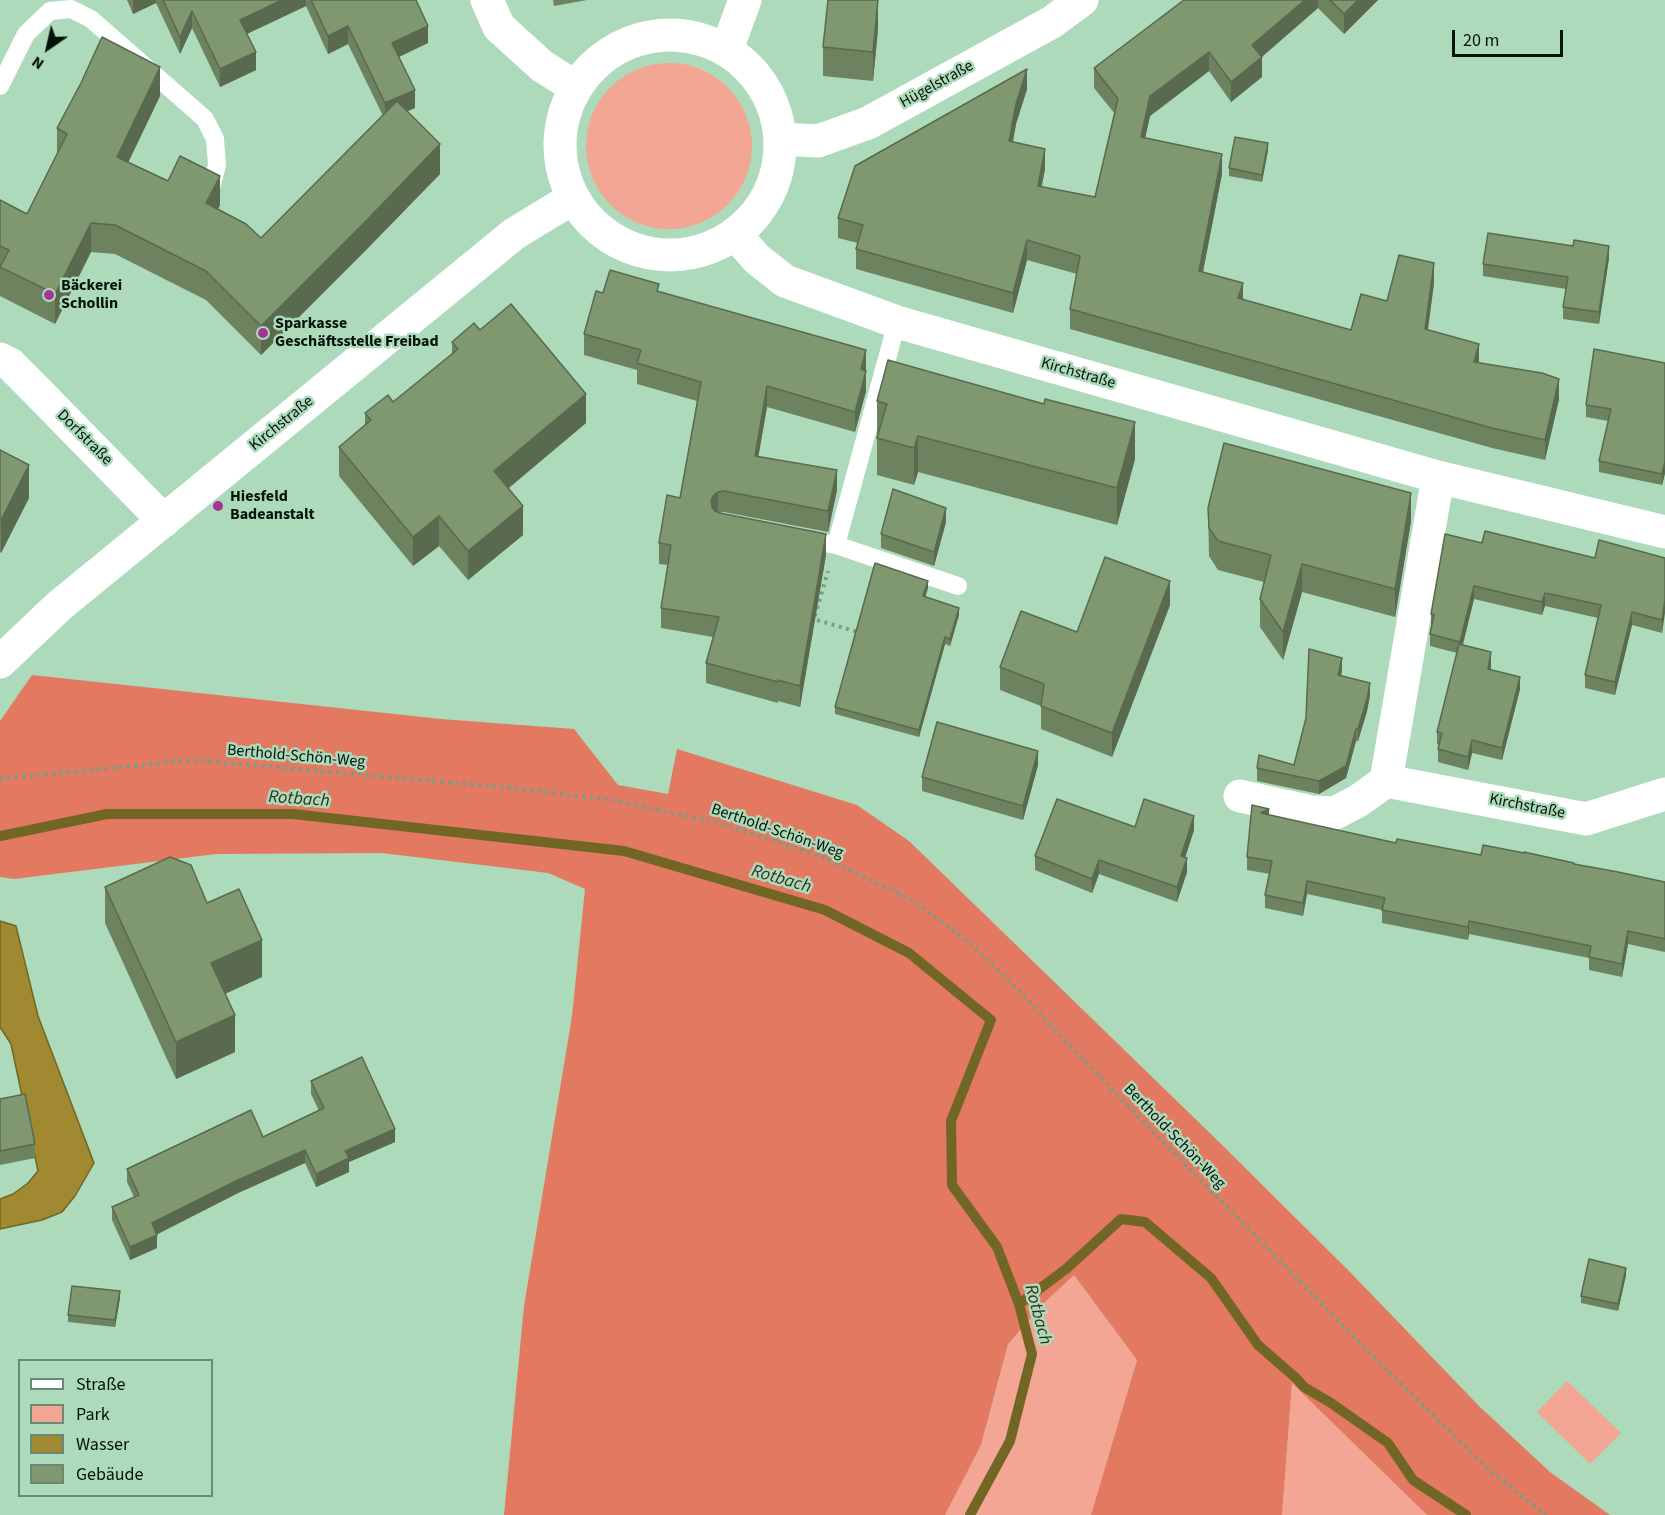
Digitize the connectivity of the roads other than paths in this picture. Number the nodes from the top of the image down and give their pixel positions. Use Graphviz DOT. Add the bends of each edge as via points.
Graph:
graph roads {
  1 [pos="487,0"];
  2 [pos="745,0"];
  3 [pos="1082,0"];
  4 [pos="727,49"];
  5 [pos="0,86"];
  6 [pos="575,87"];
  7 [pos="781,139"];
  8 [pos="211,188"];
  9 [pos="573,198"];
  10 [pos="736,235"];
  11 [pos="897,322"];
  12 [pos="0,359"];
  13 [pos="1438,477"];
  14 [pos="164,521"];
  15 [pos="1665,532"];
  16 [pos="790,536"];
  17 [pos="836,546"];
  18 [pos="958,586"];
  19 [pos="0,662"];
  20 [pos="1386,781"];
  21 [pos="1665,794"];
  22 [pos="1240,796"];
  1 -- 6 [label="street" via="500,27 542,66"];
  2 -- 4 [label="street"];
  3 -- 7 [label="street, Hügelstraße" via="1052,22 868,123 818,141"];
  4 -- 6 [label="street" via="695,36 661,34 627,42 598,61"];
  4 -- 7 [label="street" via="755,72 774,104"];
  5 -- 8 [label="lane" via="26,34 50,11 71,9 92,19 205,119 215,139 217,165"];
  6 -- 9 [label="street" via="564,113 559,142 562,171"];
  7 -- 10 [label="street" via="777,175 762,209"];
  9 -- 10 [label="street" via="596,228 628,248 665,256 703,252"];
  9 -- 14 [label="street, Kirchstraße" via="514,234"];
  10 -- 11 [label="street, Kirchstraße" via="757,259 785,281"];
  11 -- 13 [label="street, Kirchstraße"];
  11 -- 17 [label="lane"];
  12 -- 14 [label="street, Dorfstraße" via="10,364"];
  13 -- 15 [label="street, Kirchstraße"];
  13 -- 20 [label="street"];
  14 -- 19 [label="street, Kirchstraße" via="59,606"];
  16 -- 17 [label="lane"];
  17 -- 18 [label="lane"];
  20 -- 21 [label="street, Kirchstraße" via="1586,819"];
  20 -- 22 [label="street" via="1335,813 1312,812"];
}
